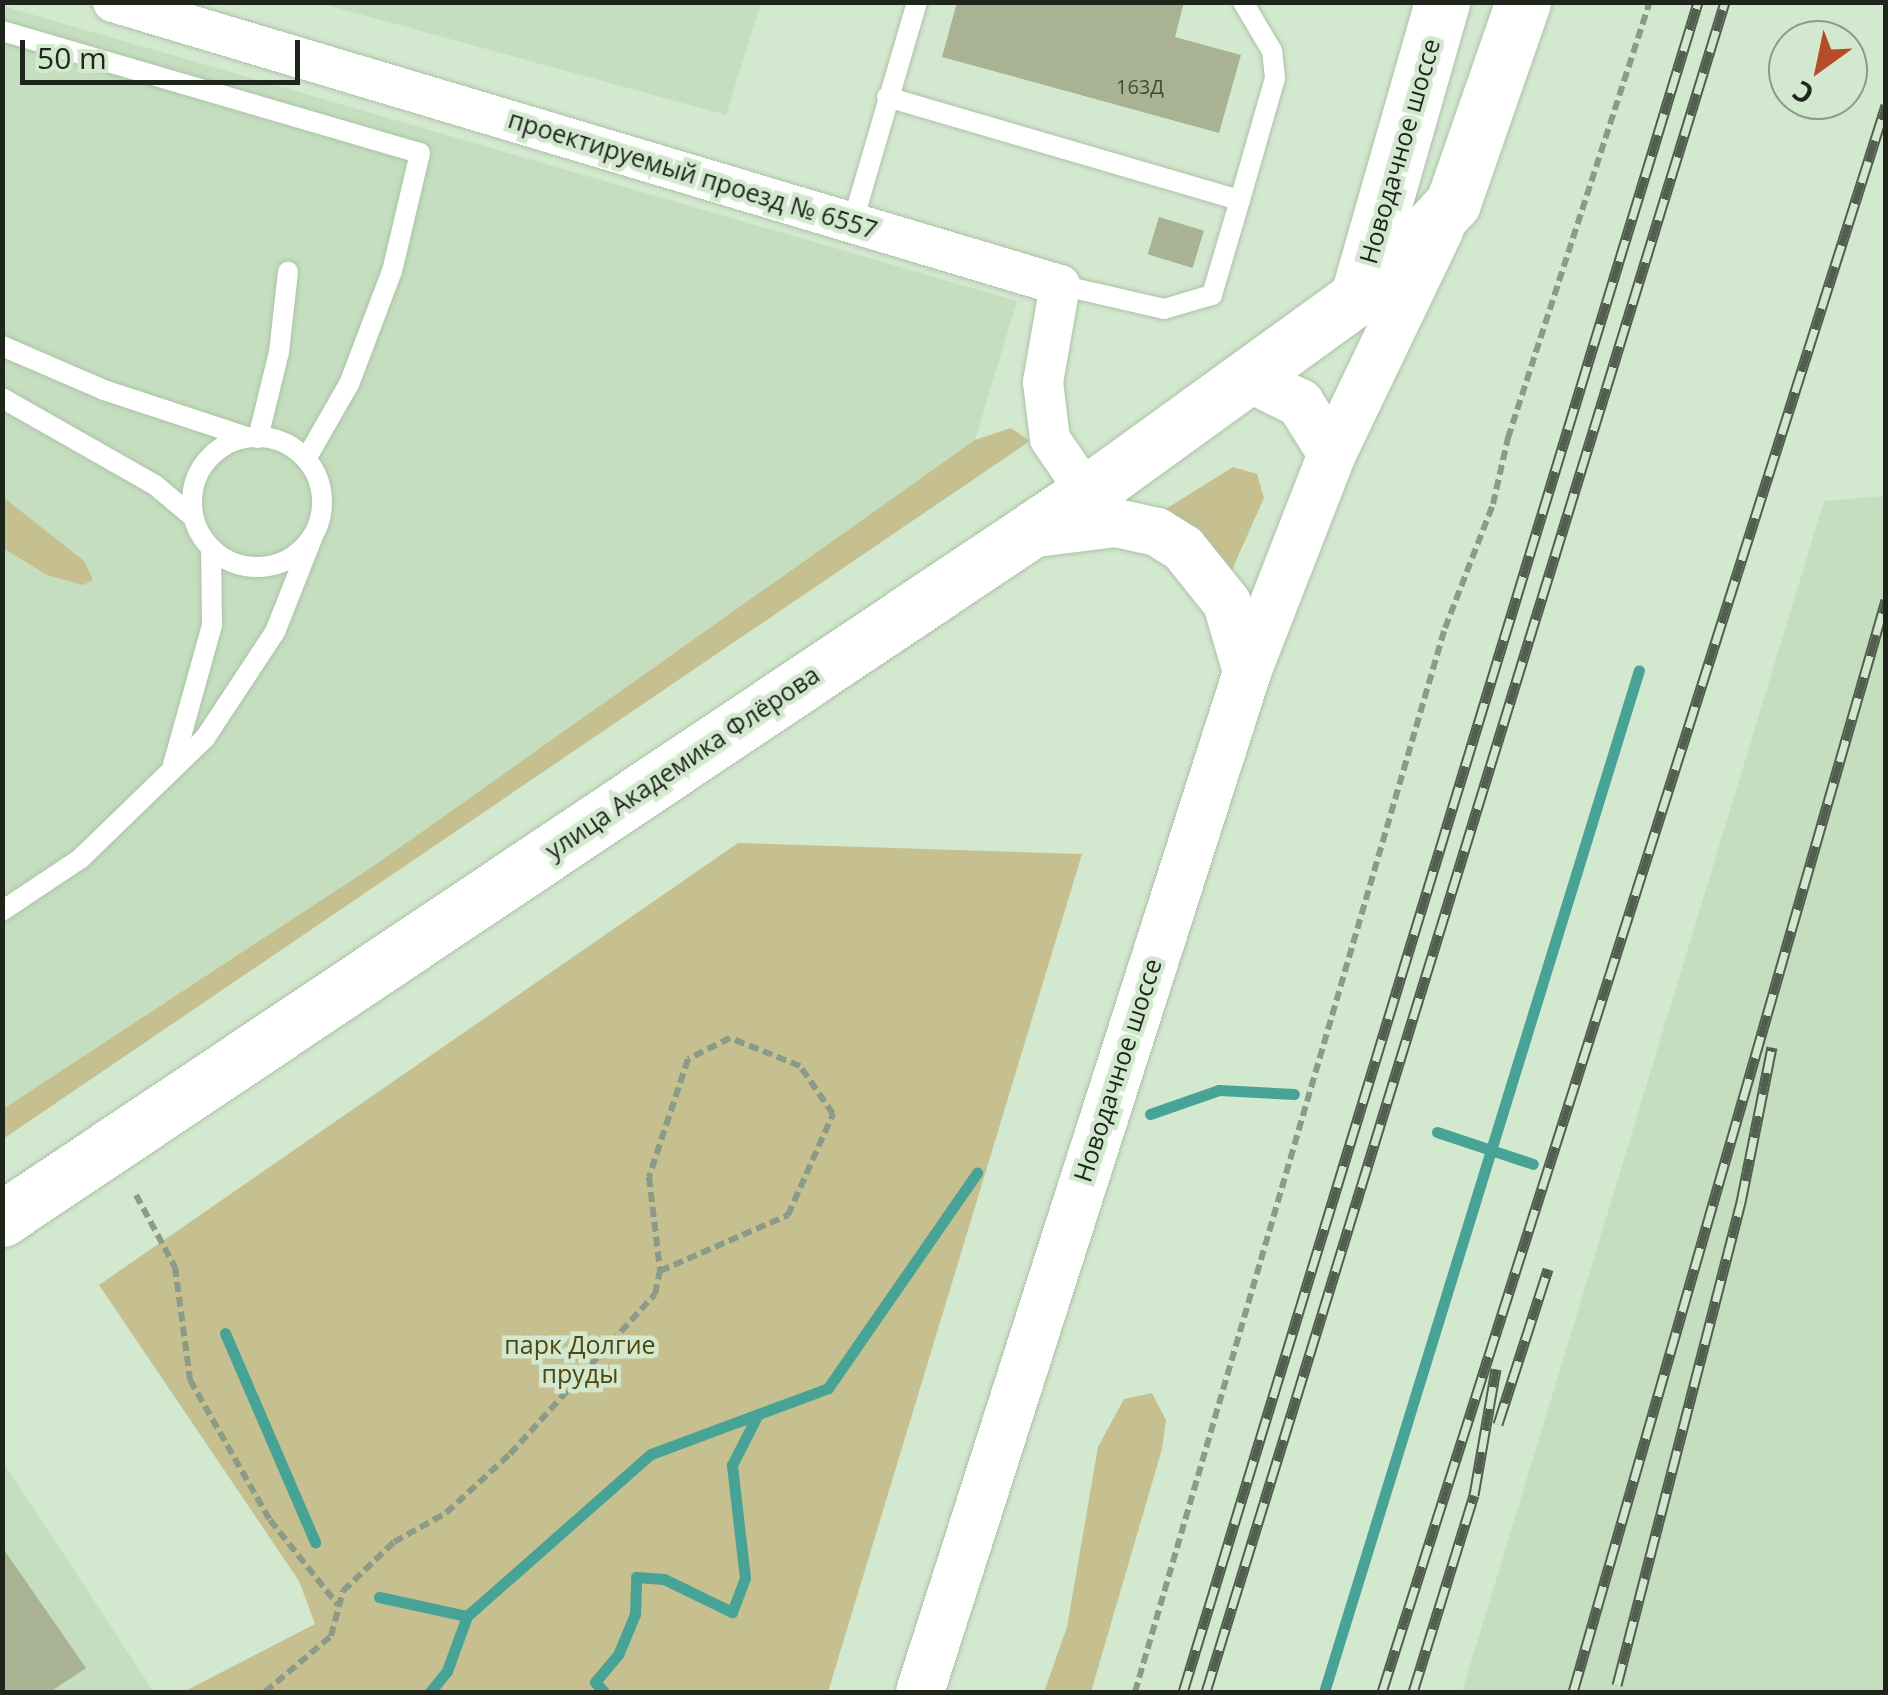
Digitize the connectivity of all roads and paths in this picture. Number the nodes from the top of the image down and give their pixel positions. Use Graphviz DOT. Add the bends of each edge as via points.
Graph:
graph roads {
  1 [pos="113,2"];
  2 [pos="917,2"];
  3 [pos="1242,2"];
  4 [pos="1442,2"];
  5 [pos="1523,2"];
  6 [pos="1650,2"];
  7 [pos="2,31"];
  8 [pos="887,97"];
  9 [pos="1240,200"];
  10 [pos="1453,204"];
  11 [pos="853,221"];
  12 [pos="288,272"];
  13 [pos="1060,286"];
  14 [pos="1357,299"];
  15 [pos="2,346"];
  16 [pos="1251,379"];
  17 [pos="2,398"];
  18 [pos="254,438"];
  19 [pos="1332,454"];
  20 [pos="306,459"];
  21 [pos="1087,492"];
  22 [pos="194,517"];
  23 [pos="1024,534"];
  24 [pos="313,536"];
  25 [pos="212,548"];
  26 [pos="1248,672"];
  27 [pos="173,767"];
  28 [pos="2,911"];
  29 [pos="136,1195"];
  30 [pos="2,1219"];
  31 [pos="660,1271"];
  32 [pos="338,1606"];
  33 [pos="264,1692"];
  34 [pos="920,1692"];
  35 [pos="1135,1692"];
  1 -- 11 [label="street, проектируемый проезд № 6557"];
  2 -- 8 [label="lane"];
  3 -- 9 [label="lane" via="1272,51 1276,78"];
  4 -- 14 [label="main road, Новодачное шоссе"];
  5 -- 10 [label="main road, Новодачное шоссе"];
  6 -- 35 [label="path" via="1508,438 1493,504 1444,628"];
  7 -- 20 [label="lane" via="420,153 392,271 349,384"];
  8 -- 9 [label="lane"];
  8 -- 11 [label="lane"];
  9 -- 13 [label="lane" via="1212,295 1164,309"];
  10 -- 14 [label="main road, Новодачное шоссе" via="1409,255"];
  10 -- 19 [label="street, Новодачное шоссе"];
  11 -- 13 [label="street, проектируемый проезд № 6557"];
  12 -- 18 [label="lane" via="279,352"];
  13 -- 21 [label="street" via="1043,382 1050,439"];
  14 -- 16 [label="main road, улица Академика Флёрова"];
  14 -- 19 [label="street, Новодачное шоссе"];
  15 -- 18 [label="lane" via="104,390"];
  16 -- 19 [label="street" via="1300,403"];
  16 -- 21 [label="main road, улица Академика Флёрова"];
  17 -- 22 [label="lane" via="155,485"];
  18 -- 20 [label="lane" via="290,446"];
  18 -- 22 [label="lane" via="216,451 203,465 192,499"];
  19 -- 26 [label="street, Новодачное шоссе"];
  20 -- 24 [label="lane" via="322,496"];
  21 -- 23 [label="main road, улица Академика Флёрова"];
  22 -- 25 [label="lane"];
  23 -- 26 [label="street" via="1116,523 1157,532 1209,574 1240,632"];
  23 -- 30 [label="main road, улица Академика Флёрова"];
  24 -- 25 [label="lane" via="282,563 262,567 226,560"];
  24 -- 27 [label="lane" via="251,674 205,738"];
  25 -- 27 [label="lane" via="212,625"];
  26 -- 34 [label="street, Новодачное шоссе"];
  27 -- 28 [label="lane" via="80,859"];
  29 -- 32 [label="path" via="175,1266 190,1380 270,1520"];
  31 -- 31 [label="path" via="788,1215 833,1114 800,1066 730,1038 688,1058 649,1178"];
  31 -- 32 [label="path" via="655,1294 510,1454 446,1513 394,1542 343,1591"];
  32 -- 33 [label="path" via="331,1636"];
}
